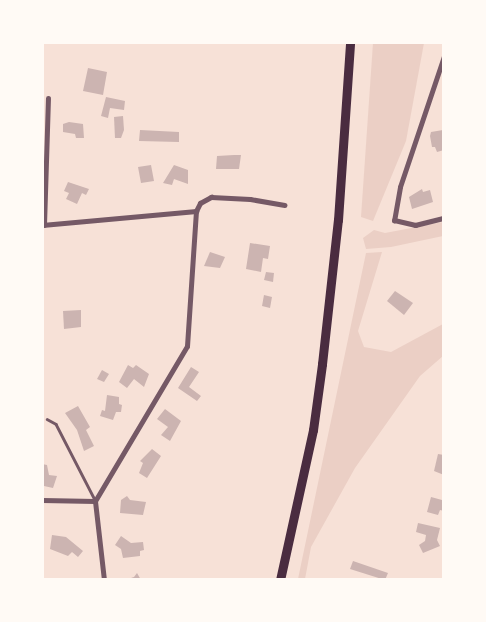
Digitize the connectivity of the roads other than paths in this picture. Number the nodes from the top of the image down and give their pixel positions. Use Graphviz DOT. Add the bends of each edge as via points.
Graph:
graph roads {
  1 [pos="350,42"];
  2 [pos="444,56"];
  3 [pos="48,98"];
  4 [pos="284,206"];
  5 [pos="196,211"];
  6 [pos="444,218"];
  7 [pos="43,225"];
  8 [pos="46,419"];
  9 [pos="42,500"];
  10 [pos="95,501"];
  11 [pos="104,580"];
  12 [pos="280,580"];
  1 -- 12 [label="main road" via="338,220 324,355 313,430"];
  2 -- 6 [label="street" via="400,187 394,220 415,225"];
  3 -- 7 [label="street"];
  4 -- 5 [label="street" via="250,199 211,198 200,203"];
  5 -- 7 [label="street"];
  5 -- 10 [label="street" via="187,346"];
  8 -- 10 [label="lane" via="56,424"];
  9 -- 10 [label="street"];
  10 -- 11 [label="street"];
}
